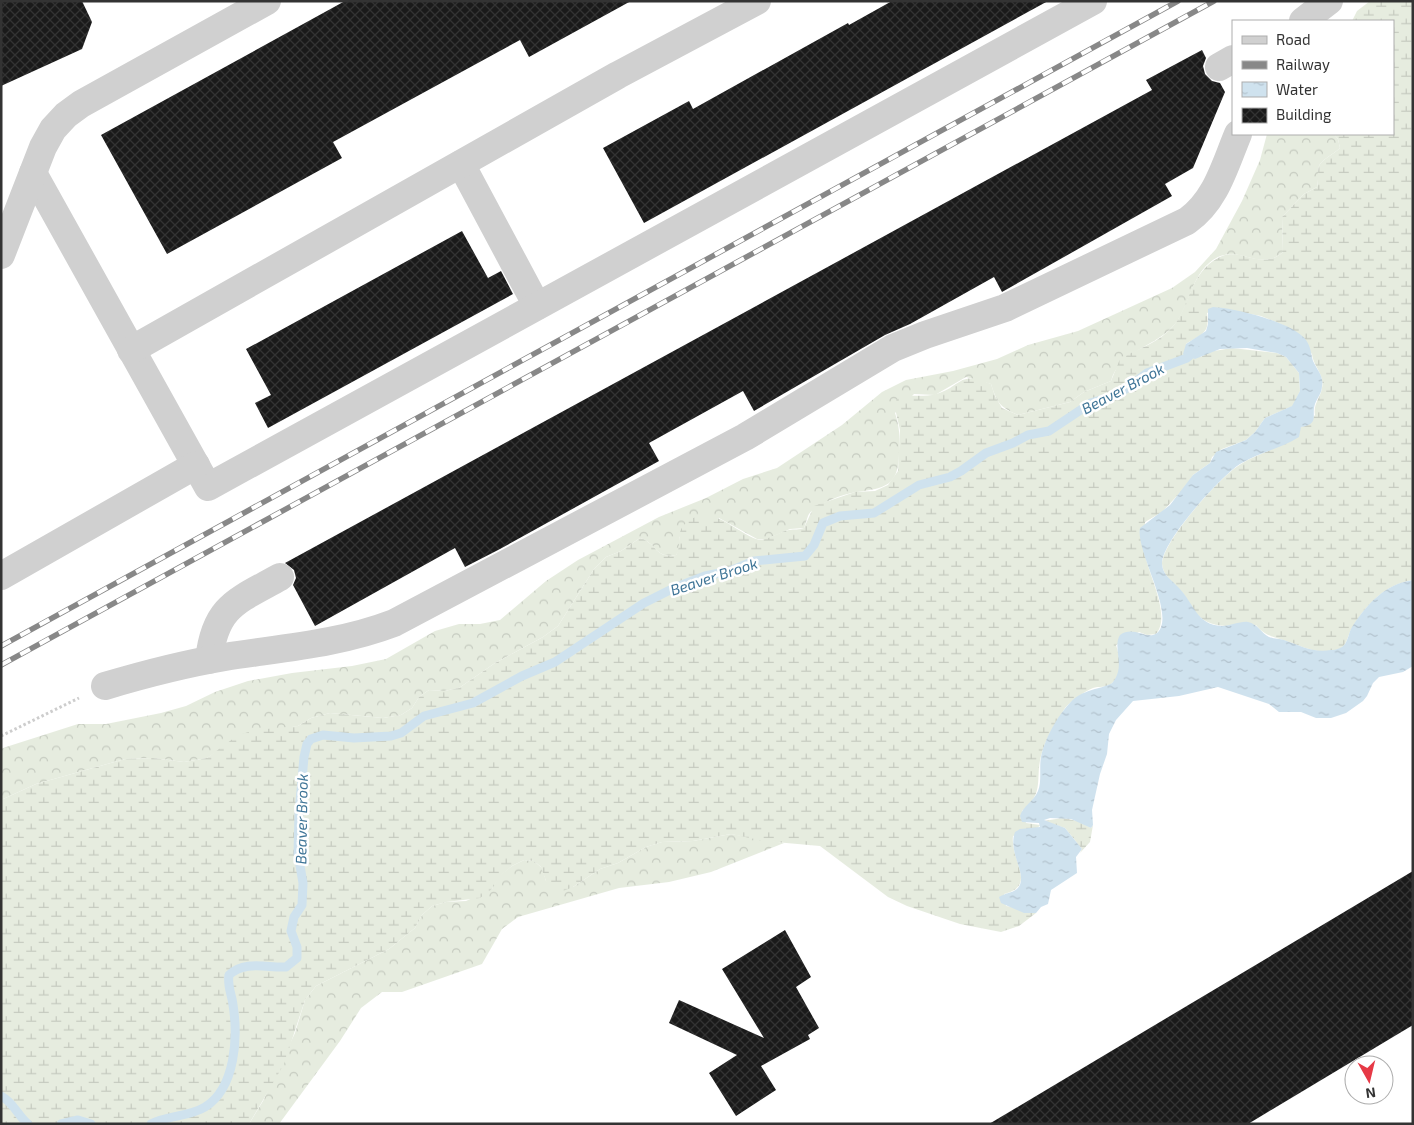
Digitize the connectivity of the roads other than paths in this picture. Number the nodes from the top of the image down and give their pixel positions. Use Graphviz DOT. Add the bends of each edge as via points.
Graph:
graph roads {
  1 [pos="267,1"];
  2 [pos="757,1"];
  3 [pos="1093,1"];
  4 [pos="1329,1"];
  5 [pos="1304,20"];
  6 [pos="1238,135"];
  7 [pos="461,164"];
  8 [pos="33,174"];
  9 [pos="1,255"];
  10 [pos="537,306"];
  11 [pos="131,350"];
  12 [pos="196,465"];
  13 [pos="1,576"];
  14 [pos="280,578"];
  15 [pos="208,660"];
  16 [pos="105,686"];
  1 -- 8 [label="lane" via="66,115 53,129"];
  2 -- 7 [label="lane"];
  3 -- 10 [label="lane"];
  4 -- 5 [label="lane"];
  6 -- 15 [label="lane" via="1212,195 1198,214 1187,221 1005,308 893,348 746,437 394,623 337,641"];
  7 -- 10 [label="lane"];
  7 -- 11 [label="lane"];
  8 -- 9 [label="lane"];
  8 -- 11 [label="lane"];
  10 -- 12 [label="lane" via="208,487"];
  11 -- 12 [label="lane"];
  12 -- 13 [label="lane"];
  14 -- 15 [label="lane" via="229,608 216,628"];
  15 -- 16 [label="lane" via="162,669"];
}
